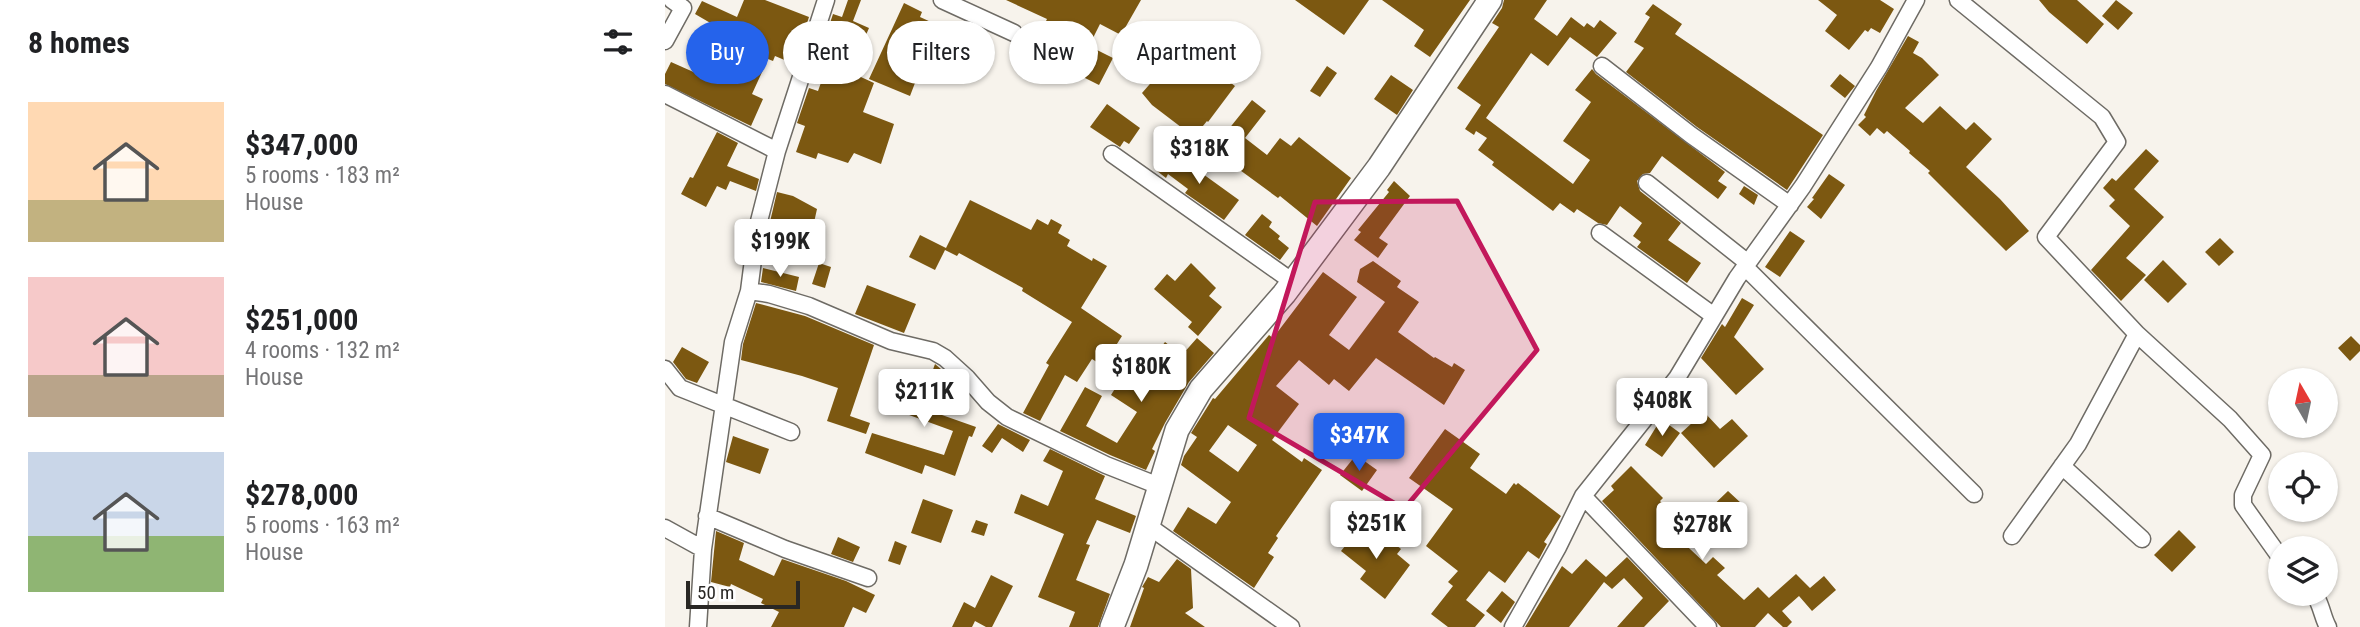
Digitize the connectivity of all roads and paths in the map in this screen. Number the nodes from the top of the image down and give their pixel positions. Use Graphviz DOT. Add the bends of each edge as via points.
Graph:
graph roads {
  1 [pos="826,0"];
  2 [pos="942,0"];
  3 [pos="1490,0"];
  4 [pos="1916,0"];
  5 [pos="1958,0"];
  6 [pos="680,3"];
  7 [pos="1009,31"];
  8 [pos="665,41"];
  9 [pos="1602,66"];
  10 [pos="665,94"];
  11 [pos="777,151"];
  12 [pos="1112,154"];
  13 [pos="1647,183"];
  14 [pos="1790,205"];
  15 [pos="1600,233"];
  16 [pos="1747,265"];
  17 [pos="1293,282"];
  18 [pos="749,291"];
  19 [pos="1714,316"];
  20 [pos="2137,334"];
  21 [pos="665,369"];
  22 [pos="724,407"];
  23 [pos="791,432"];
  24 [pos="2062,466"];
  25 [pos="1159,486"];
  26 [pos="1974,494"];
  27 [pos="1583,496"];
  28 [pos="708,516"];
  29 [pos="1147,525"];
  30 [pos="665,528"];
  31 [pos="2013,536"];
  32 [pos="2142,539"];
  33 [pos="2268,540"];
  34 [pos="703,549"];
  35 [pos="868,578"];
  36 [pos="2319,606"];
  37 [pos="698,627"];
  38 [pos="1112,627"];
  39 [pos="1291,627"];
  40 [pos="1513,627"];
  41 [pos="1708,627"];
  42 [pos="2328,627"];
  1 -- 11 [label="street"];
  2 -- 7 [label="street"];
  3 -- 17 [label="street" via="1379,167"];
  4 -- 14 [label="street" via="1879,67"];
  5 -- 20 [label="street" via="2102,117 2117,142 2046,237"];
  6 -- 8 [label="street"];
  9 -- 14 [label="street"];
  10 -- 11 [label="street"];
  11 -- 18 [label="street" via="757,229"];
  12 -- 17 [label="street"];
  13 -- 16 [label="street"];
  14 -- 16 [label="street"];
  15 -- 19 [label="street"];
  16 -- 19 [label="street"];
  16 -- 26 [label="street"];
  17 -- 25 [label="street" via="1201,389 1177,430"];
  18 -- 22 [label="street" via="733,342"];
  18 -- 25 [label="street" via="809,306 891,341 933,351 1007,417"];
  19 -- 27 [label="street" via="1677,378"];
  20 -- 24 [label="street"];
  20 -- 33 [label="street" via="2230,419 2262,455 2243,495 2243,505"];
  21 -- 22 [label="street" via="680,388"];
  22 -- 23 [label="street"];
  22 -- 28 [label="street"];
  24 -- 31 [label="street"];
  24 -- 32 [label="street"];
  25 -- 29 [label="street"];
  27 -- 40 [label="street"];
  27 -- 41 [label="street"];
  28 -- 34 [label="street"];
  28 -- 35 [label="street"];
  29 -- 38 [label="street"];
  29 -- 39 [label="street"];
  30 -- 34 [label="street"];
  34 -- 37 [label="street"];
  36 -- 42 [label="street"];
}
